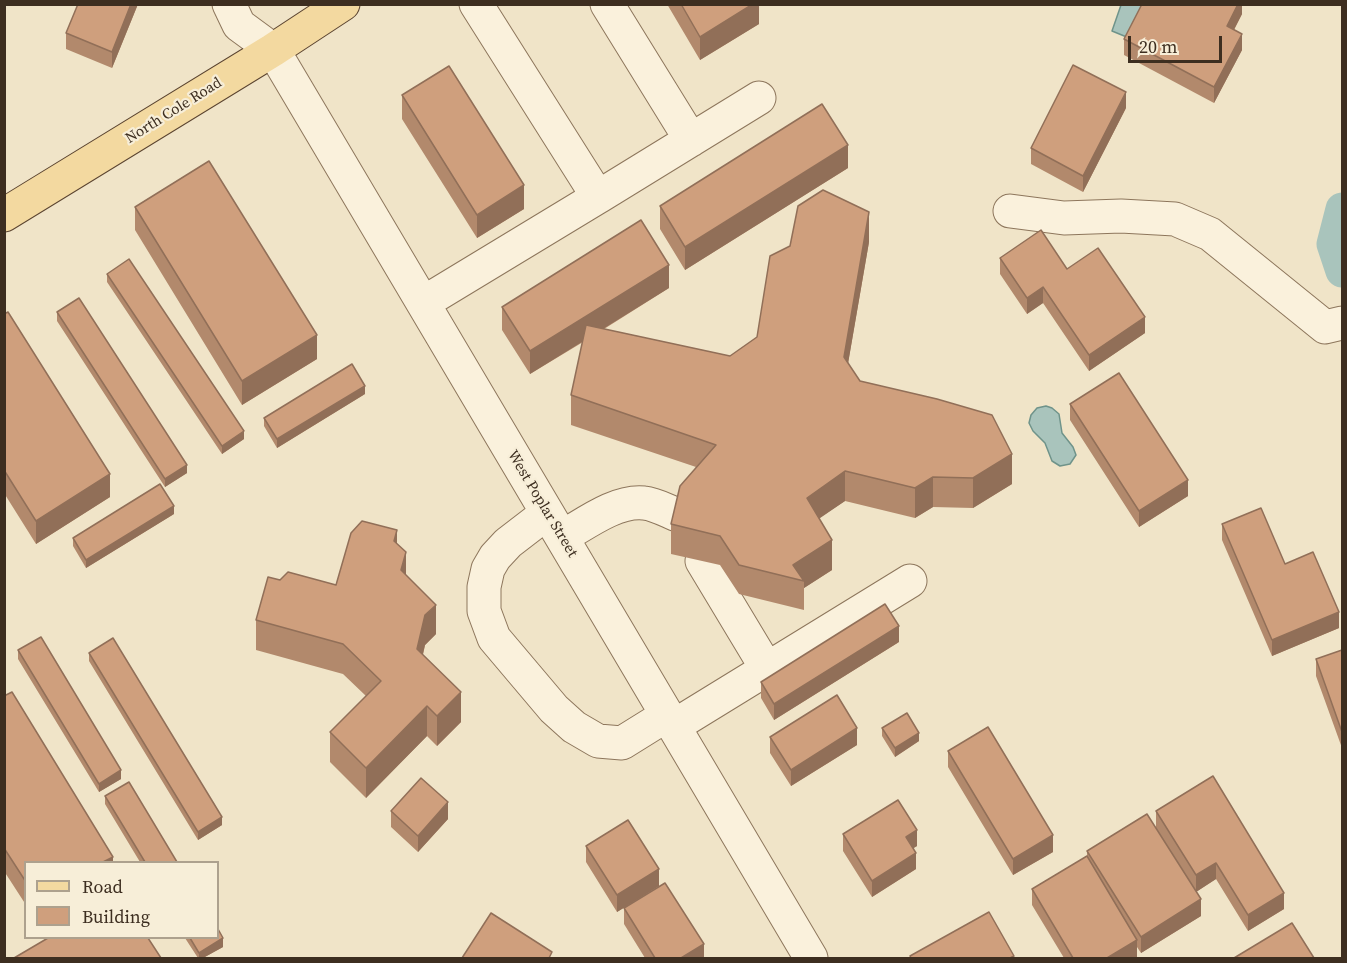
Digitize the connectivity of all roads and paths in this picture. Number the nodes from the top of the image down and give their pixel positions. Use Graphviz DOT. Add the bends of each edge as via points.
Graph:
graph roads {
  1 [pos="228,4"];
  2 [pos="343,4"];
  3 [pos="607,4"];
  4 [pos="481,6"];
  5 [pos="273,50"];
  6 [pos="759,98"];
  7 [pos="691,140"];
  8 [pos="598,197"];
  9 [pos="1010,211"];
  10 [pos="4,215"];
  11 [pos="423,303"];
  12 [pos="1342,323"];
  13 [pos="680,516"];
  14 [pos="555,525"];
  15 [pos="702,561"];
  16 [pos="910,581"];
  17 [pos="767,669"];
  18 [pos="670,721"];
  19 [pos="811,958"];
  1 -- 5 [label="street" via="239,25"];
  2 -- 5 [label="main road, North Cole Road"];
  3 -- 7 [label="street"];
  4 -- 8 [label="street"];
  5 -- 10 [label="main road, North Cole Road"];
  5 -- 11 [label="street, West Poplar Street"];
  6 -- 7 [label="street"];
  7 -- 8 [label="street"];
  8 -- 11 [label="street"];
  9 -- 12 [label="street" via="1064,218 1175,219 1210,234 1325,327"];
  11 -- 14 [label="street, West Poplar Street"];
  13 -- 14 [label="street" via="645,503 631,503"];
  14 -- 18 [label="street, West Poplar Street"];
  14 -- 18 [label="street" via="508,543 488,569 484,611 494,638 554,709 598,741 622,743"];
  15 -- 17 [label="street"];
  16 -- 17 [label="street"];
  17 -- 18 [label="street"];
  18 -- 19 [label="street, West Poplar Street"];
}
